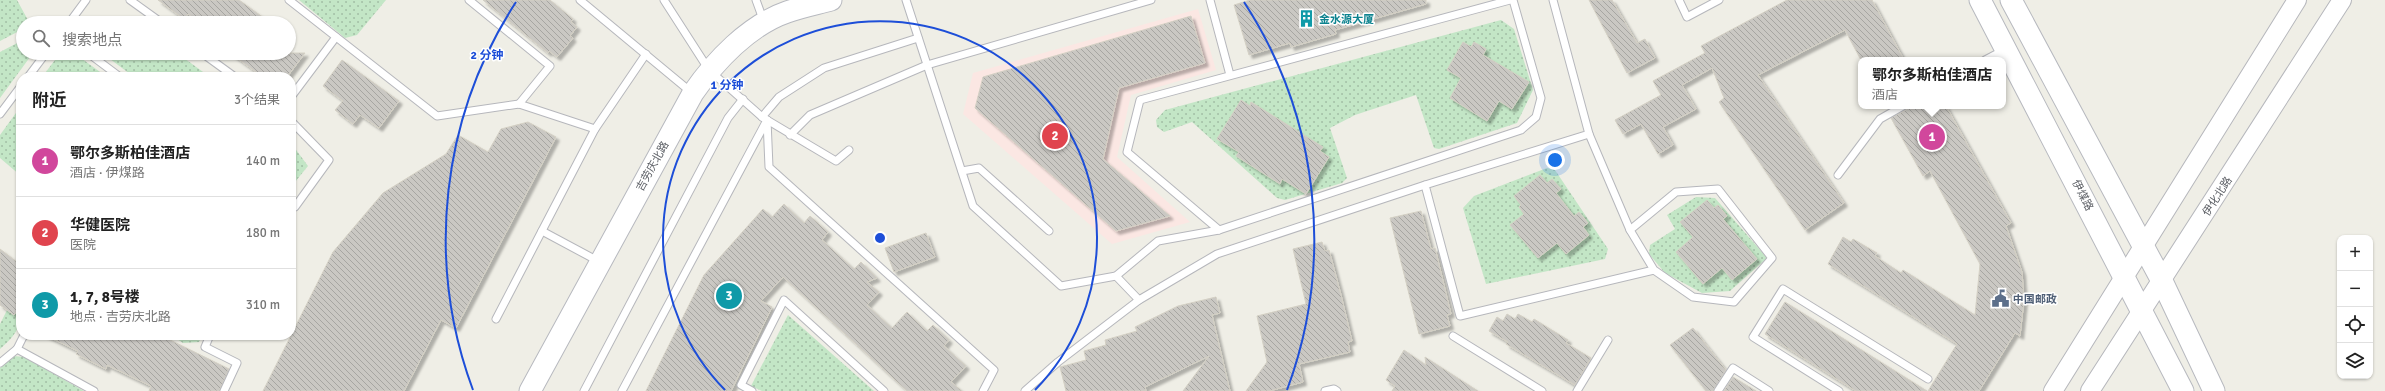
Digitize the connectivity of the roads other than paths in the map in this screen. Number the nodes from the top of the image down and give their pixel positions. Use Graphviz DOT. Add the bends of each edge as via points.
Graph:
graph roads {
  1 [pos="86,0"];
  2 [pos="130,0"];
  3 [pos="289,0"];
  4 [pos="468,0"];
  5 [pos="580,0"];
  6 [pos="664,0"];
  7 [pos="756,0"];
  8 [pos="831,0"];
  9 [pos="906,0"];
  10 [pos="1151,0"];
  11 [pos="1210,0"];
  12 [pos="1510,0"];
  13 [pos="1513,0"];
  14 [pos="1553,0"];
  15 [pos="1679,0"];
  16 [pos="1719,0"];
  17 [pos="1980,0"];
  18 [pos="2011,0"];
  19 [pos="2297,0"];
  20 [pos="2342,0"];
  21 [pos="74,16"];
  22 [pos="152,16"];
  23 [pos="765,24"];
  24 [pos="336,37"];
  25 [pos="918,38"];
  26 [pos="2006,49"];
  27 [pos="646,54"];
  28 [pos="1991,57"];
  29 [pos="41,60"];
  30 [pos="97,60"];
  31 [pos="212,60"];
  32 [pos="927,65"];
  33 [pos="709,70"];
  34 [pos="32,72"];
  35 [pos="113,72"];
  36 [pos="228,72"];
  37 [pos="1230,75"];
  38 [pos="296,90"];
  39 [pos="16,93"];
  40 [pos="692,93"];
  41 [pos="743,100"];
  42 [pos="519,104"];
  43 [pos="1898,109"];
  44 [pos="0,114"];
  45 [pos="765,118"];
  46 [pos="296,126"];
  47 [pos="595,129"];
  48 [pos="1589,134"];
  49 [pos="790,136"];
  50 [pos="849,150"];
  51 [pos="962,171"];
  52 [pos="1838,175"];
  53 [pos="1425,185"];
  54 [pos="296,206"];
  55 [pos="1219,230"];
  56 [pos="1630,230"];
  57 [pos="542,231"];
  58 [pos="1049,231"];
  59 [pos="2144,246"];
  60 [pos="599,262"];
  61 [pos="1654,270"];
  62 [pos="1116,276"];
  63 [pos="2125,277"];
  64 [pos="2162,281"];
  65 [pos="1139,300"];
  66 [pos="2143,311"];
  67 [pos="496,319"];
  68 [pos="1454,336"];
  69 [pos="22,340"];
  70 [pos="208,340"];
  71 [pos="1608,340"];
  72 [pos="17,349"];
  73 [pos="0,363"];
  74 [pos="1928,379"];
  75 [pos="94,391"];
  76 [pos="224,391"];
  77 [pos="530,391"];
  78 [pos="584,391"];
  79 [pos="622,391"];
  80 [pos="752,391"];
  81 [pos="884,391"];
  82 [pos="982,391"];
  83 [pos="1025,391"];
  84 [pos="1325,391"];
  85 [pos="1337,391"];
  86 [pos="1542,391"];
  87 [pos="1577,391"];
  88 [pos="1718,391"];
  89 [pos="1770,391"];
  90 [pos="1839,391"];
  91 [pos="2053,391"];
  92 [pos="2090,391"];
  93 [pos="2183,391"];
  94 [pos="2214,391"];
  1 -- 21 [label="lane"];
  2 -- 22 [label="lane"];
  3 -- 24 [label="lane"];
  4 -- 42 [label="lane" via="550,66"];
  5 -- 27 [label="lane"];
  6 -- 33 [label="lane"];
  7 -- 23 [label="lane"];
  8 -- 23 [label="main road, 吉劳庆北路" via="785,12"];
  9 -- 25 [label="lane"];
  10 -- 32 [label="lane"];
  11 -- 37 [label="lane"];
  12 -- 37 [label="lane"];
  13 -- 55 [label="lane" via="1541,98 1536,117 1521,130"];
  14 -- 48 [label="lane"];
  15 -- 16 [label="lane" via="1687,17"];
  17 -- 26 [label="main road, 伊煤路"];
  18 -- 59 [label="main road"];
  19 -- 59 [label="street"];
  20 -- 64 [label="street, 伊化北路"];
  23 -- 33 [label="main road, 吉劳庆北路" via="746,34"];
  24 -- 38 [label="lane"];
  24 -- 42 [label="lane" via="437,116"];
  25 -- 32 [label="lane"];
  25 -- 45 [label="lane" via="824,68 779,97"];
  26 -- 28 [label="lane"];
  26 -- 63 [label="main road, 伊煤路"];
  27 -- 40 [label="lane"];
  27 -- 47 [label="lane"];
  29 -- 34 [label="lane"];
  30 -- 35 [label="lane"];
  31 -- 36 [label="lane"];
  32 -- 49 [label="lane" via="810,115"];
  32 -- 51 [label="lane"];
  33 -- 40 [label="main road, 吉劳庆北路"];
  33 -- 41 [label="lane"];
  37 -- 55 [label="lane" via="1140,100 1127,152"];
  39 -- 44 [label="lane"];
  40 -- 60 [label="main road, 吉劳庆北路"];
  41 -- 45 [label="lane"];
  41 -- 78 [label="lane" via="728,118"];
  42 -- 47 [label="lane"];
  43 -- 52 [label="lane" via="1880,119"];
  45 -- 49 [label="lane"];
  45 -- 79 [label="lane"];
  45 -- 82 [label="lane" via="769,167 994,370"];
  46 -- 54 [label="lane" via="329,160"];
  47 -- 57 [label="lane"];
  48 -- 53 [label="lane"];
  48 -- 56 [label="lane"];
  49 -- 50 [label="lane" via="836,161"];
  51 -- 58 [label="lane" via="979,168"];
  51 -- 62 [label="lane" via="973,206 1061,286"];
  53 -- 61 [label="lane" via="1460,316"];
  53 -- 65 [label="lane" via="1217,254"];
  55 -- 62 [label="lane" via="1158,241"];
  56 -- 61 [label="lane"];
  56 -- 61 [label="lane" via="1676,192 1718,189 1772,258 1734,302 1693,297"];
  57 -- 60 [label="lane"];
  57 -- 67 [label="lane"];
  59 -- 63 [label="street"];
  59 -- 64 [label="main road"];
  60 -- 77 [label="main road, 吉劳庆北路"];
  62 -- 65 [label="lane"];
  63 -- 66 [label="main road, 伊煤路"];
  63 -- 91 [label="street"];
  64 -- 66 [label="street, 伊化北路"];
  64 -- 94 [label="main road"];
  65 -- 83 [label="lane" via="1058,362"];
  66 -- 92 [label="street, 伊化北路"];
  66 -- 93 [label="main road, 伊煤路"];
  68 -- 86 [label="lane"];
  69 -- 72 [label="lane"];
  70 -- 76 [label="lane" via="205,347 237,363"];
  71 -- 87 [label="lane"];
  72 -- 73 [label="lane"];
  72 -- 75 [label="lane"];
  74 -- 90 [label="lane" via="1783,290 1753,337"];
  80 -- 81 [label="lane" via="741,385 784,300"];
  84 -- 85 [label="lane"];
  88 -- 89 [label="lane" via="1733,368"];
}
